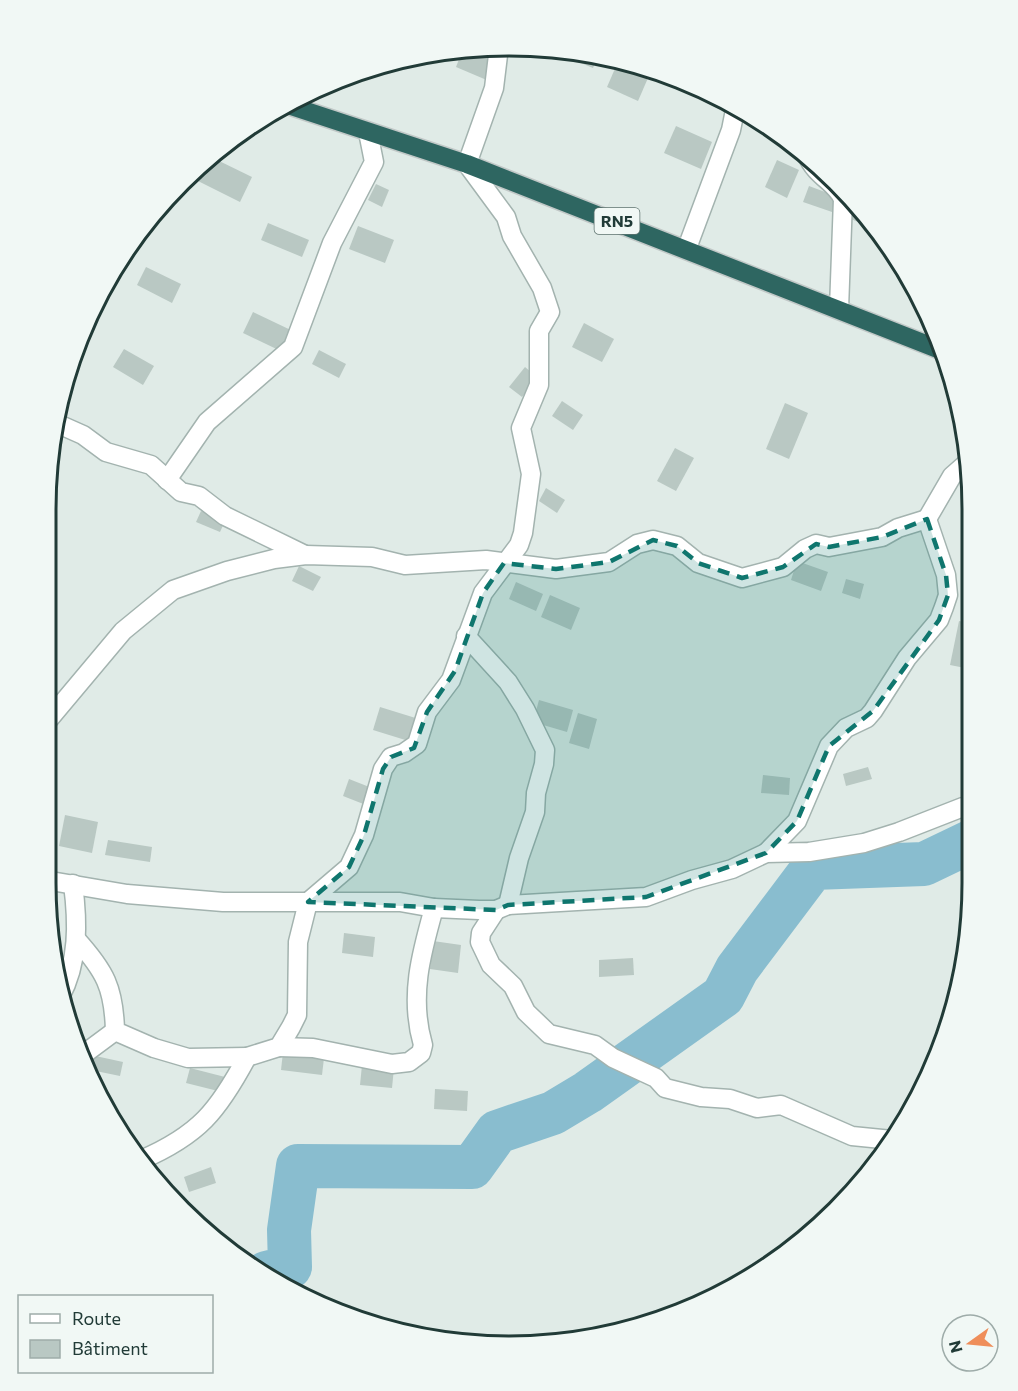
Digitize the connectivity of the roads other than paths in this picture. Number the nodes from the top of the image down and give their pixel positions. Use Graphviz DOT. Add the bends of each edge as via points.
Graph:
graph roads {
  1 [pos="498,56"];
  2 [pos="297,108"];
  3 [pos="734,115"];
  4 [pos="368,132"];
  5 [pos="467,164"];
  6 [pos="843,202"];
  7 [pos="687,248"];
  8 [pos="839,309"];
  9 [pos="932,347"];
  10 [pos="63,426"];
  11 [pos="961,468"];
  12 [pos="167,480"];
  13 [pos="927,519"];
  14 [pos="306,555"];
  15 [pos="504,563"];
  16 [pos="466,636"];
  17 [pos="56,711"];
  18 [pos="962,807"];
  19 [pos="766,853"];
  20 [pos="56,882"];
  21 [pos="73,884"];
  22 [pos="308,902"];
  23 [pos="502,907"];
  24 [pos="434,908"];
  25 [pos="76,939"];
  26 [pos="67,983"];
  27 [pos="115,1031"];
  28 [pos="279,1047"];
  29 [pos="88,1051"];
  30 [pos="247,1057"];
  31 [pos="882,1139"];
  32 [pos="148,1157"];
  1 -- 5 [label="street" via="494,87"];
  2 -- 4 [label="highway, RN5"];
  3 -- 7 [label="street"];
  4 -- 5 [label="highway, RN5"];
  4 -- 12 [label="street" via="374,162 327,254 293,347 207,422"];
  5 -- 7 [label="highway, RN5"];
  5 -- 15 [label="street" via="507,217 512,236 542,288 550,312 539,331 539,384 521,428 531,474 523,533 519,545"];
  6 -- 8 [label="street"];
  7 -- 8 [label="highway, RN5"];
  8 -- 9 [label="highway, RN5"];
  10 -- 12 [label="street" via="106,452 151,465"];
  11 -- 13 [label="street" via="952,476"];
  12 -- 14 [label="street" via="181,492 199,496 225,516"];
  13 -- 15 [label="street" via="882,537 829,547 816,544 783,567 742,578 698,562 676,546 653,540 637,544 609,562 556,569"];
  13 -- 19 [label="street" via="946,575 948,595 939,620 907,658 867,718 846,728 829,746 797,821"];
  14 -- 15 [label="street" via="372,557 405,565 472,559"];
  14 -- 17 [label="street" via="227,571 173,590 123,631"];
  15 -- 16 [label="street" via="483,593"];
  16 -- 22 [label="street" via="452,680 427,712 417,744 391,757 383,769 364,835 349,867"];
  16 -- 23 [label="street" via="508,682 545,750 535,812"];
  18 -- 19 [label="street" via="900,832 842,848"];
  19 -- 23 [label="street" via="732,869 646,897"];
  20 -- 21 [label="street"];
  21 -- 22 [label="street" via="127,894 224,902"];
  21 -- 25 [label="street"];
  22 -- 24 [label="street" via="400,902"];
  22 -- 28 [label="street" via="298,942 297,1016"];
  23 -- 24 [label="street"];
  23 -- 31 [label="street" via="481,933 484,952 497,973 513,986 526,1012 549,1034 595,1045 656,1078 665,1088 758,1108 781,1105 852,1136"];
  24 -- 28 [label="street" via="417,970 417,1016 423,1045 417,1057 392,1064 313,1048"];
  25 -- 26 [label="street"];
  25 -- 27 [label="street" via="106,976 112,994"];
  27 -- 29 [label="street"];
  27 -- 30 [label="street" via="188,1058"];
  28 -- 30 [label="street"];
  30 -- 32 [label="street" via="216,1109 179,1143"];
}
